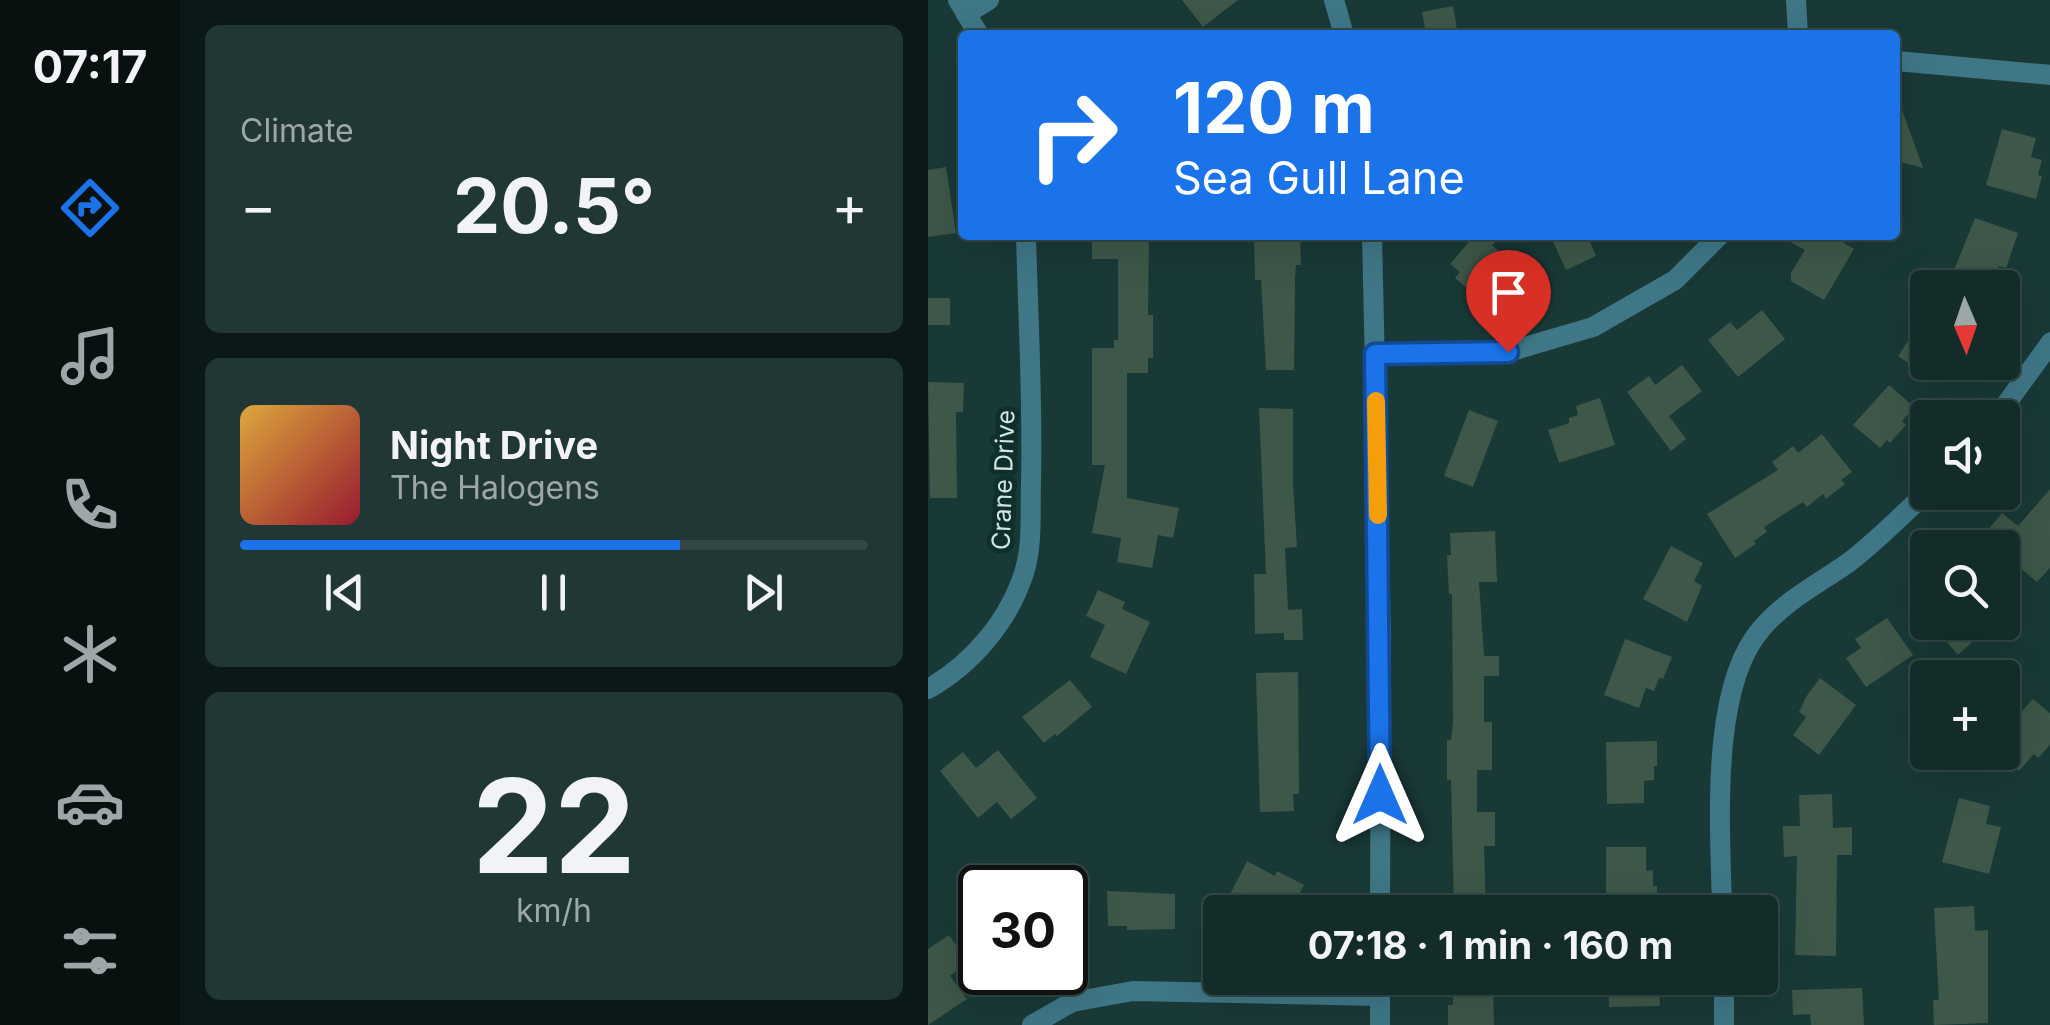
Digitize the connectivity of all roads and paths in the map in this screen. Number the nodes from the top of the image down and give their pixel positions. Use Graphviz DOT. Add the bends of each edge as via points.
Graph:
graph roads {
  1 [pos="988,0"];
  2 [pos="1334,0"];
  3 [pos="1796,0"];
  4 [pos="962,7"];
  5 [pos="976,30"];
  6 [pos="1343,30"];
  7 [pos="1798,30"];
  8 [pos="1900,61"];
  9 [pos="2050,75"];
  10 [pos="1026,240"];
  11 [pos="1372,240"];
  12 [pos="1715,240"];
  13 [pos="2050,342"];
  14 [pos="1375,354"];
  15 [pos="2009,400"];
  16 [pos="1910,507"];
  17 [pos="928,689"];
  18 [pos="1380,895"];
  19 [pos="1722,895"];
  20 [pos="1203,990"];
  21 [pos="1380,995"];
  22 [pos="1724,995"];
  23 [pos="1032,1025"];
  24 [pos="1380,1025"];
  25 [pos="1724,1025"];
  1 -- 4 [label="street"];
  2 -- 6 [label="street"];
  3 -- 7 [label="street"];
  4 -- 5 [label="street"];
  8 -- 9 [label="street"];
  10 -- 17 [label="street, Crane Drive" via="1032,456 1024,572 971,660"];
  11 -- 14 [label="street"];
  12 -- 14 [label="street" via="1675,280 1593,327 1508,352"];
  13 -- 15 [label="street"];
  14 -- 18 [label="street"];
  16 -- 19 [label="street" via="1850,561 1782,607 1758,631 1737,670 1724,723"];
  20 -- 23 [label="street" via="1133,991 1072,1002"];
  21 -- 24 [label="street"];
  22 -- 25 [label="street"];
}
